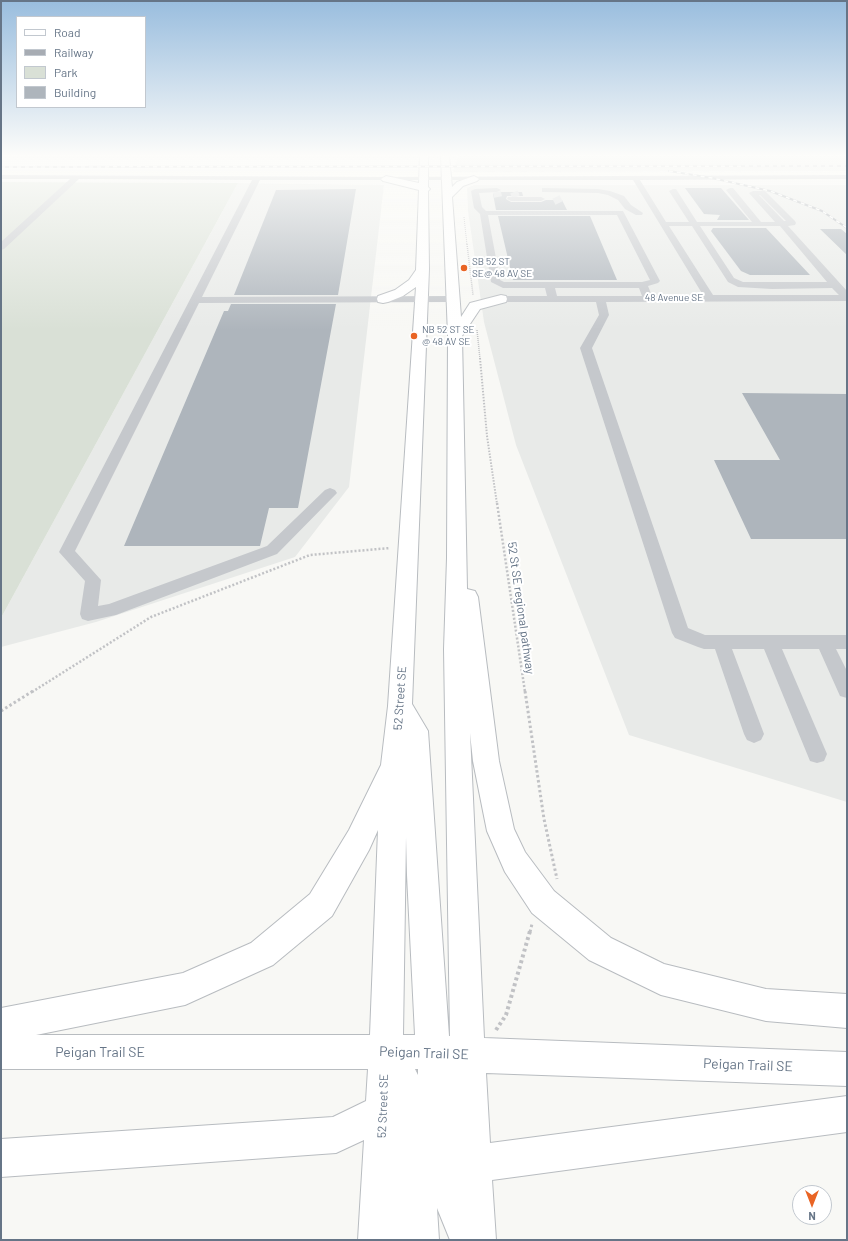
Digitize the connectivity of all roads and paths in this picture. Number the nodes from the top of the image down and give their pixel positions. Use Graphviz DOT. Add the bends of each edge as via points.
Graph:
graph roads {
  1 [pos="484,213"];
  2 [pos="37,214"];
  3 [pos="240,214"];
  4 [pos="424,214"];
  5 [pos="449,214"];
  6 [pos="463,214"];
  7 [pos="620,214"];
  8 [pos="658,214"];
  9 [pos="688,214"];
  10 [pos="750,214"];
  11 [pos="783,214"];
  12 [pos="664,224"];
  13 [pos="694,224"];
  14 [pos="759,224"];
  15 [pos="782,224"];
  16 [pos="1,247"];
  17 [pos="423,269"];
  18 [pos="643,284"];
  19 [pos="549,285"];
  20 [pos="835,285"];
  21 [pos="772,286"];
  22 [pos="453,294"];
  23 [pos="648,298"];
  24 [pos="710,298"];
  25 [pos="781,298"];
  26 [pos="847,298"];
  27 [pos="383,299"];
  28 [pos="422,299"];
  29 [pos="500,299"];
  30 [pos="554,299"];
  31 [pos="600,299"];
  32 [pos="195,300"];
  33 [pos="473,301"];
  34 [pos="455,336"];
  35 [pos="330,493"];
  36 [pos="408,547"];
  37 [pos="457,558"];
  38 [pos="721,642"];
  39 [pos="770,642"];
  40 [pos="824,642"];
  41 [pos="847,642"];
  42 [pos="847,690"];
  43 [pos="400,706"];
  44 [pos="1,711"];
  45 [pos="754,734"];
  46 [pos="817,754"];
  47 [pos="394,765"];
  48 [pos="543,902"];
  49 [pos="847,1011"];
  50 [pos="1,1024"];
  51 [pos="496,1030"];
  52 [pos="386,1051"];
  53 [pos="1,1052"];
  54 [pos="468,1055"];
  55 [pos="847,1069"];
  56 [pos="415,1086"];
  57 [pos="847,1114"];
  58 [pos="1,1158"];
  59 [pos="461,1169"];
  60 [pos="417,1195"];
  61 [pos="379,1240"];
  62 [pos="419,1240"];
  63 [pos="474,1240"];
  1 -- 19 [label="street" via="496,282 503,285"];
  2 -- 16 [label="street"];
  3 -- 32 [label="street"];
  4 -- 17 [label="main road, 52 Street SE"];
  5 -- 22 [label="main road"];
  6 -- 33 [label="path, 52 St SE regional pathway"];
  7 -- 18 [label="street" via="655,281"];
  8 -- 12 [label="street"];
  9 -- 13 [label="street"];
  10 -- 14 [label="street"];
  11 -- 15 [label="street" via="792,223"];
  12 -- 13 [label="street"];
  12 -- 24 [label="street"];
  13 -- 14 [label="street"];
  13 -- 21 [label="street" via="731,280 741,285"];
  14 -- 15 [label="street"];
  15 -- 20 [label="street"];
  17 -- 27 [label="main road" via="413,283 399,293"];
  17 -- 28 [label="main road, 52 Street SE"];
  18 -- 19 [label="street"];
  18 -- 23 [label="street"];
  19 -- 30 [label="street"];
  20 -- 21 [label="street"];
  20 -- 26 [label="street"];
  21 -- 25 [label="street"];
  22 -- 28 [label="street"];
  22 -- 33 [label="main road"];
  22 -- 34 [label="main road"];
  23 -- 24 [label="street, 48 Avenue SE"];
  23 -- 31 [label="street, 48 Avenue SE"];
  24 -- 25 [label="street, 48 Avenue SE"];
  25 -- 26 [label="street, 48 Avenue SE"];
  27 -- 28 [label="street"];
  27 -- 32 [label="street"];
  28 -- 36 [label="main road, 52 Street SE"];
  29 -- 30 [label="street, 48 Avenue SE"];
  29 -- 33 [label="main road"];
  30 -- 31 [label="street, 48 Avenue SE"];
  31 -- 38 [label="street" via="604,315 586,348 680,633 704,642"];
  32 -- 35 [label="street" via="67,552 93,580 88,614 110,610 272,550"];
  33 -- 34 [label="main road"];
  33 -- 48 [label="path, 52 St SE regional pathway" via="482,308 477,336 487,436 544,819 558,887"];
  34 -- 37 [label="main road"];
  36 -- 43 [label="main road, 52 Street SE"];
  36 -- 44 [label="path" via="310,554 151,617"];
  37 -- 48 [label="main road" via="469,607 486,761 501,831 515,862"];
  37 -- 54 [label="main road" via="455,649"];
  38 -- 39 [label="street"];
  38 -- 45 [label="street"];
  39 -- 40 [label="street"];
  39 -- 46 [label="street"];
  40 -- 41 [label="street"];
  40 -- 42 [label="street"];
  43 -- 47 [label="main road, 52 Street SE"];
  43 -- 56 [label="main road" via="415,731 422,875"];
  47 -- 50 [label="main road" via="359,840 321,906 262,954 185,989"];
  47 -- 52 [label="main road, 52 Street SE"];
  48 -- 49 [label="main road" via="600,949 661,979 766,1005"];
  48 -- 51 [label="path, 52 St SE regional pathway" via="534,916 506,1015"];
  52 -- 53 [label="main road, Peigan Trail SE"];
  52 -- 56 [label="main road, 52 Street SE"];
  52 -- 56 [label="main road, Peigan Trail SE"];
  54 -- 55 [label="main road, Peigan Trail SE"];
  54 -- 56 [label="main road"];
  54 -- 59 [label="main road"];
  56 -- 58 [label="main road" via="336,1135"];
  56 -- 59 [label="main road" via="444,1144"];
  56 -- 60 [label="main road"];
  56 -- 61 [label="main road, 52 Street SE"];
  57 -- 59 [label="main road"];
  59 -- 60 [label="main road"];
  59 -- 63 [label="main road" via="458,1212"];
  60 -- 61 [label="main road"];
  60 -- 62 [label="main road"];
}
